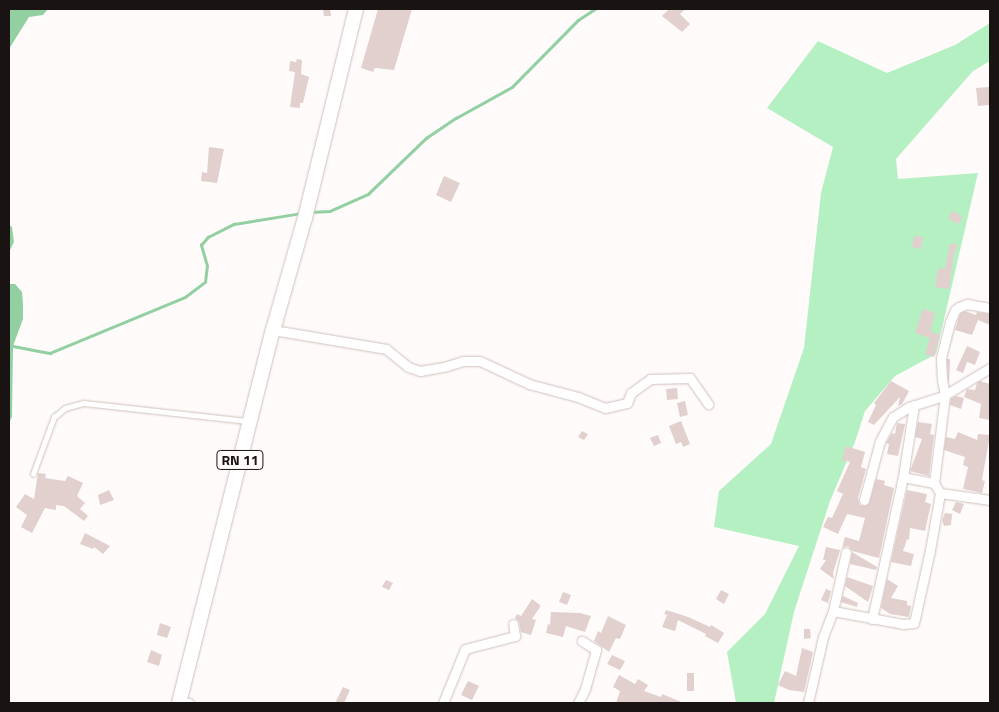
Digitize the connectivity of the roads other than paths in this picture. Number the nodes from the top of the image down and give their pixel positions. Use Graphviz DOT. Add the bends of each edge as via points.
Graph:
graph roads {
  1 [pos="356,9"];
  2 [pos="990,308"];
  3 [pos="273,330"];
  4 [pos="990,368"];
  5 [pos="945,394"];
  6 [pos="708,404"];
  7 [pos="914,405"];
  8 [pos="250,422"];
  9 [pos="33,474"];
  10 [pos="903,477"];
  11 [pos="934,483"];
  12 [pos="940,493"];
  13 [pos="990,499"];
  14 [pos="864,500"];
  15 [pos="846,552"];
  16 [pos="833,610"];
  17 [pos="872,619"];
  18 [pos="513,624"];
  19 [pos="582,641"];
  20 [pos="182,703"];
  21 [pos="443,703"];
  22 [pos="578,703"];
  23 [pos="808,703"];
  1 -- 3 [label="main road, RN 11" via="306,218"];
  2 -- 5 [label="street" via="967,304 955,310 941,358"];
  3 -- 6 [label="street" via="386,349 408,367 420,371 463,361 480,361 529,384 605,408 627,403 632,392 650,379 690,378"];
  3 -- 8 [label="main road, RN 11"];
  4 -- 5 [label="street"];
  5 -- 7 [label="street"];
  5 -- 11 [label="street"];
  7 -- 10 [label="street"];
  7 -- 14 [label="street" via="893,417 888,424 880,441"];
  8 -- 9 [label="lane" via="84,403 64,408 54,417"];
  8 -- 20 [label="main road, RN 11"];
  10 -- 11 [label="street"];
  10 -- 17 [label="street"];
  11 -- 12 [label="street"];
  12 -- 13 [label="street"];
  12 -- 17 [label="street" via="916,618 909,624"];
  15 -- 16 [label="street"];
  16 -- 17 [label="street"];
  16 -- 23 [label="street" via="823,637"];
  18 -- 21 [label="street" via="515,636 465,649"];
  19 -- 22 [label="street" via="596,650"];
}
